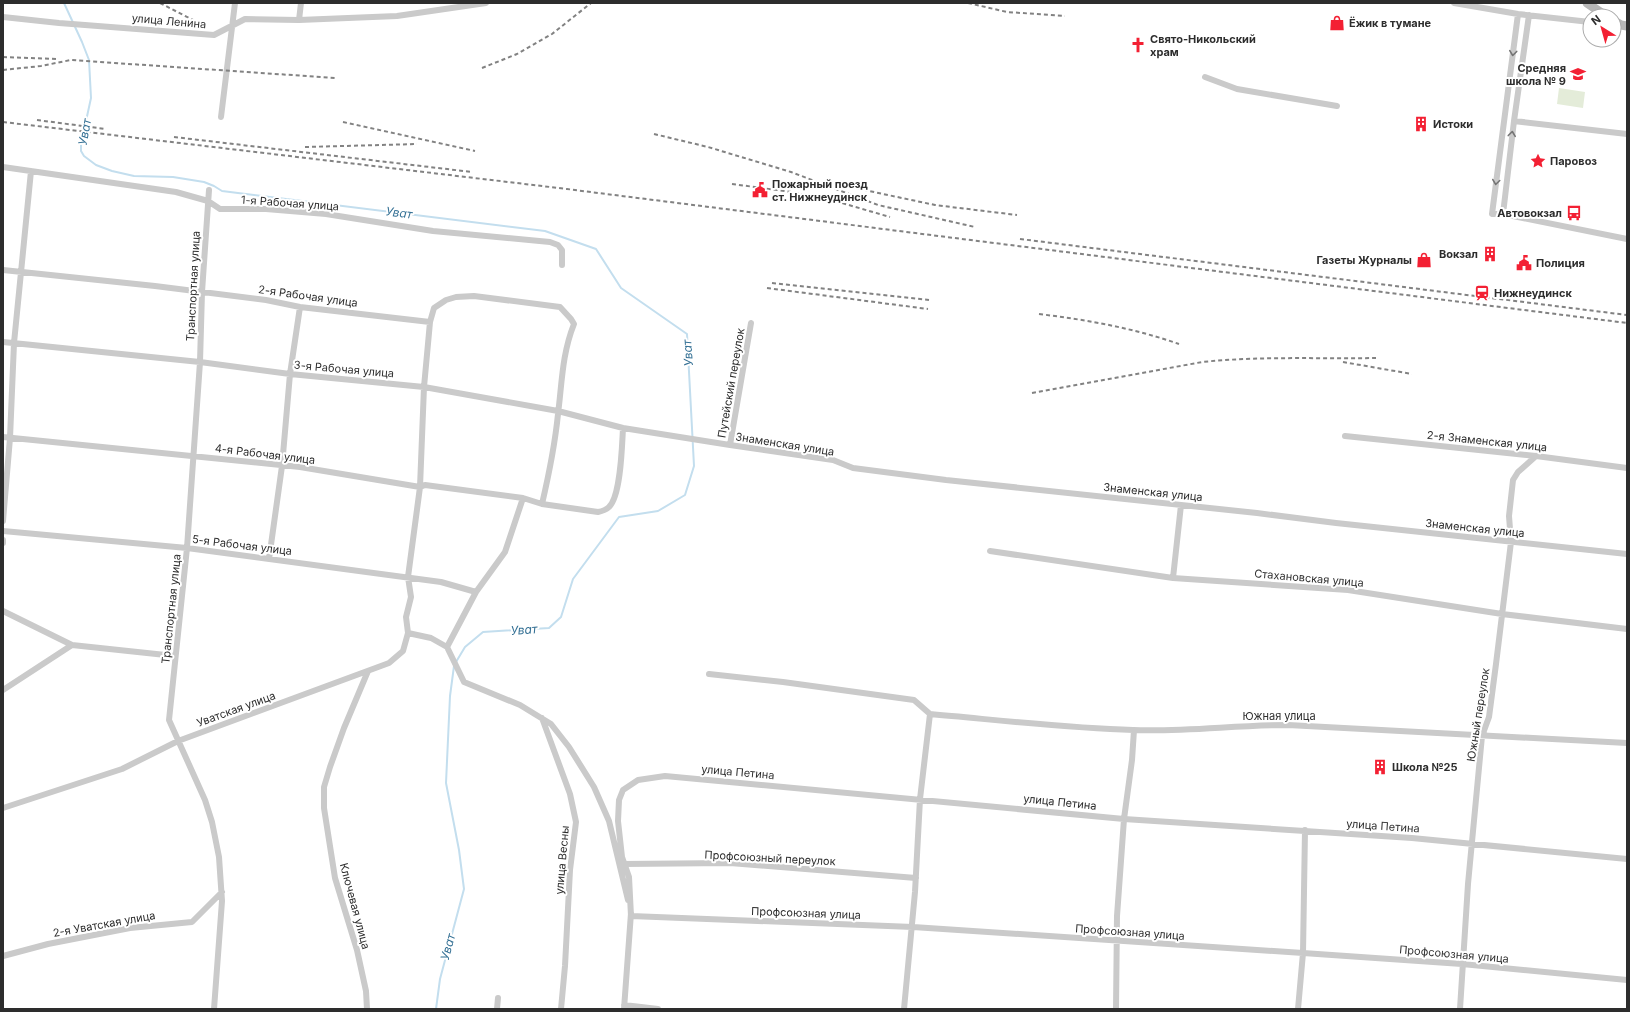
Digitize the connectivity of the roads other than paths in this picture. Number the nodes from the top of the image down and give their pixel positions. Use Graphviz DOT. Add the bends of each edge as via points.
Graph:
graph roads {
  1 [pos="235,3"];
  2 [pos="301,3"];
  3 [pos="486,3"];
  4 [pos="1454,3"];
  5 [pos="1518,14"];
  6 [pos="1529,15"];
  7 [pos="3,16"];
  8 [pos="299,20"];
  9 [pos="1582,21"];
  10 [pos="233,26"];
  11 [pos="1205,77"];
  12 [pos="1337,106"];
  13 [pos="221,117"];
  14 [pos="1514,121"];
  15 [pos="1627,134"];
  16 [pos="3,168"];
  17 [pos="31,171"];
  18 [pos="209,190"];
  19 [pos="208,201"];
  20 [pos="1503,214"];
  21 [pos="1627,239"];
  22 [pos="562,265"];
  23 [pos="3,270"];
  24 [pos="21,271"];
  25 [pos="202,292"];
  26 [pos="300,307"];
  27 [pos="430,322"];
  28 [pos="751,323"];
  29 [pos="3,342"];
  30 [pos="14,343"];
  31 [pos="200,362"];
  32 [pos="290,374"];
  33 [pos="424,386"];
  34 [pos="558,411"];
  35 [pos="623,428"];
  36 [pos="680,436"];
  37 [pos="1345,436"];
  38 [pos="3,437"];
  39 [pos="10,438"];
  40 [pos="730,446"];
  41 [pos="193,456"];
  42 [pos="1536,456"];
  43 [pos="282,466"];
  44 [pos="1627,468"];
  45 [pos="420,487"];
  46 [pos="523,498"];
  47 [pos="542,504"];
  48 [pos="1181,504"];
  49 [pos="3,521"];
  50 [pos="3,531"];
  51 [pos="1511,542"];
  52 [pos="187,548"];
  53 [pos="990,551"];
  54 [pos="1627,554"];
  55 [pos="269,559"];
  56 [pos="408,577"];
  57 [pos="1173,578"];
  58 [pos="476,592"];
  59 [pos="3,611"];
  60 [pos="1502,614"];
  61 [pos="1627,629"];
  62 [pos="408,633"];
  63 [pos="72,645"];
  64 [pos="447,647"];
  65 [pos="175,656"];
  66 [pos="368,671"];
  67 [pos="709,674"];
  68 [pos="3,690"];
  69 [pos="930,714"];
  70 [pos="542,718"];
  71 [pos="1134,730"];
  72 [pos="1482,736"];
  73 [pos="178,740"];
  74 [pos="1627,743"];
  75 [pos="920,799"];
  76 [pos="3,808"];
  77 [pos="1124,819"];
  78 [pos="1305,830"];
  79 [pos="1472,844"];
  80 [pos="1627,859"];
  81 [pos="624,864"];
  82 [pos="916,878"];
  83 [pos="222,892"];
  84 [pos="631,916"];
  85 [pos="912,927"];
  86 [pos="1116,941"];
  87 [pos="1303,952"];
  88 [pos="3,956"];
  89 [pos="1462,964"];
  90 [pos="1627,980"];
  91 [pos="498,998"];
  92 [pos="624,1007"];
  93 [pos="214,1009"];
  94 [pos="367,1009"];
  95 [pos="496,1009"];
  96 [pos="561,1009"];
  97 [pos="658,1009"];
  98 [pos="904,1009"];
  99 [pos="1116,1009"];
  100 [pos="1298,1009"];
  101 [pos="1460,1009"];
  1 -- 10 [label="street"];
  2 -- 8 [label="street"];
  3 -- 8 [label="street, улица Ленина" via="397,16"];
  4 -- 5 [label="street"];
  5 -- 6 [label="street"];
  5 -- 20 [label="street, one-way" via="1492,214"];
  6 -- 9 [label="street"];
  6 -- 14 [label="street"];
  7 -- 10 [label="street, улица Ленина" via="214,35"];
  8 -- 10 [label="street, улица Ленина" via="245,20"];
  10 -- 13 [label="street"];
  11 -- 12 [label="street" via="1237,89"];
  14 -- 15 [label="street"];
  20 -- 14 [label="street, one-way"];
  16 -- 17 [label="street, 1-я Рабочая улица"];
  17 -- 19 [label="street, 1-я Рабочая улица" via="176,192"];
  17 -- 24 [label="street"];
  18 -- 19 [label="street, Транспортная улица"];
  19 -- 22 [label="street, 1-я Рабочая улица" via="220,209 266,209 326,214 433,231 550,242 562,250"];
  19 -- 25 [label="street, Транспортная улица"];
  20 -- 21 [label="street"];
  23 -- 24 [label="street, 2-я Рабочая улица"];
  24 -- 25 [label="street, 2-я Рабочая улица"];
  24 -- 30 [label="street"];
  25 -- 26 [label="street, 2-я Рабочая улица"];
  25 -- 31 [label="street, Транспортная улица"];
  26 -- 27 [label="street, 2-я Рабочая улица"];
  26 -- 32 [label="street"];
  27 -- 33 [label="street, Уватская улица"];
  27 -- 34 [label="street" via="434,308 456,297 474,296 560,307 574,324 560,384"];
  28 -- 40 [label="street, Путейский переулок"];
  29 -- 30 [label="street, 3-я Рабочая улица"];
  30 -- 31 [label="street, 3-я Рабочая улица"];
  30 -- 39 [label="street"];
  31 -- 32 [label="street, 3-я Рабочая улица"];
  31 -- 41 [label="street, Транспортная улица"];
  32 -- 33 [label="street, 3-я Рабочая улица"];
  32 -- 43 [label="street"];
  33 -- 34 [label="street, 3-я Рабочая улица"];
  33 -- 45 [label="street, Уватская улица"];
  34 -- 35 [label="street, 3-я Рабочая улица"];
  34 -- 47 [label="street" via="552,463"];
  35 -- 36 [label="street, 3-я Рабочая улица"];
  35 -- 47 [label="street, 4-я Рабочая улица" via="615,497 610,506 598,512"];
  36 -- 40 [label="street, Знаменская улица"];
  37 -- 42 [label="street, 2-я Знаменская улица"];
  38 -- 39 [label="street, 4-я Рабочая улица"];
  39 -- 41 [label="street, 4-я Рабочая улица"];
  39 -- 49 [label="street"];
  40 -- 48 [label="street, Знаменская улица" via="833,460 853,468 953,481"];
  41 -- 43 [label="street, 4-я Рабочая улица"];
  41 -- 52 [label="street, Транспортная улица"];
  42 -- 44 [label="street, 2-я Знаменская улица"];
  42 -- 51 [label="street, Южный переулок" via="1513,480 1509,516"];
  43 -- 45 [label="street, 4-я Рабочая улица"];
  43 -- 55 [label="street"];
  45 -- 46 [label="street, 4-я Рабочая улица" via="425,485"];
  45 -- 56 [label="street, Уватская улица"];
  46 -- 47 [label="street, 4-я Рабочая улица"];
  46 -- 58 [label="street" via="505,552"];
  48 -- 51 [label="street, Знаменская улица"];
  48 -- 57 [label="street"];
  50 -- 52 [label="street, 5-я Рабочая улица"];
  51 -- 54 [label="street, Знаменская улица"];
  51 -- 60 [label="street, Южный переулок"];
  52 -- 55 [label="street, 5-я Рабочая улица"];
  52 -- 65 [label="street, Транспортная улица"];
  53 -- 57 [label="street, Стахановская улица"];
  55 -- 56 [label="street, 5-я Рабочая улица"];
  56 -- 58 [label="street, 5-я Рабочая улица" via="441,582"];
  56 -- 62 [label="street, Уватская улица" via="411,596 406,616"];
  57 -- 60 [label="street, Стахановская улица" via="1348,590"];
  58 -- 64 [label="street"];
  59 -- 63 [label="street"];
  60 -- 61 [label="street, Стахановская улица"];
  60 -- 72 [label="street, Южный переулок" via="1489,717"];
  62 -- 64 [label="street" via="431,638"];
  62 -- 66 [label="street, Уватская улица" via="403,651 389,663"];
  63 -- 65 [label="street"];
  63 -- 68 [label="street"];
  64 -- 70 [label="street" via="464,682 520,705"];
  65 -- 73 [label="street, Транспортная улица" via="169,720"];
  66 -- 73 [label="street, Уватская улица"];
  66 -- 94 [label="street, Ключевая улица" via="344,728 324,787 335,878 357,950 366,991"];
  67 -- 69 [label="street" via="914,700"];
  69 -- 71 [label="street, Южная улица"];
  69 -- 75 [label="street"];
  70 -- 84 [label="street" via="551,724 569,747 597,794 609,821"];
  70 -- 96 [label="street, улица Весны" via="570,794 576,822 570,870"];
  71 -- 72 [label="street, Южная улица" via="1197,730 1242,725 1288,725"];
  71 -- 77 [label="street"];
  72 -- 74 [label="street, Южная улица"];
  72 -- 79 [label="street, Южный переулок"];
  73 -- 76 [label="street, Уватская улица" via="122,770"];
  73 -- 83 [label="street, Транспортная улица" via="212,822"];
  75 -- 77 [label="street, улица Петина"];
  75 -- 81 [label="street, улица Петина" via="665,776 638,780 623,790 619,800 618,821"];
  75 -- 82 [label="street"];
  77 -- 78 [label="street, улица Петина"];
  77 -- 86 [label="street"];
  78 -- 79 [label="street, улица Петина"];
  78 -- 87 [label="street"];
  79 -- 80 [label="street, улица Петина"];
  79 -- 89 [label="street, Южный переулок"];
  81 -- 82 [label="street, Профсоюзный переулок" via="730,863"];
  81 -- 84 [label="street, улица Петина" via="629,877"];
  82 -- 85 [label="street"];
  83 -- 88 [label="street, 2-я Уватская улица" via="192,922 130,928 48,944"];
  83 -- 93 [label="street, Транспортная улица"];
  84 -- 85 [label="street, Профсоюзная улица"];
  84 -- 92 [label="street"];
  85 -- 86 [label="street, Профсоюзная улица"];
  85 -- 98 [label="street"];
  86 -- 87 [label="street, Профсоюзная улица"];
  86 -- 99 [label="street"];
  87 -- 89 [label="street, Профсоюзная улица"];
  87 -- 100 [label="street"];
  89 -- 90 [label="street, Профсоюзная улица"];
  89 -- 101 [label="street, Южный переулок"];
  91 -- 95 [label="street"];
  92 -- 97 [label="street"];
}
